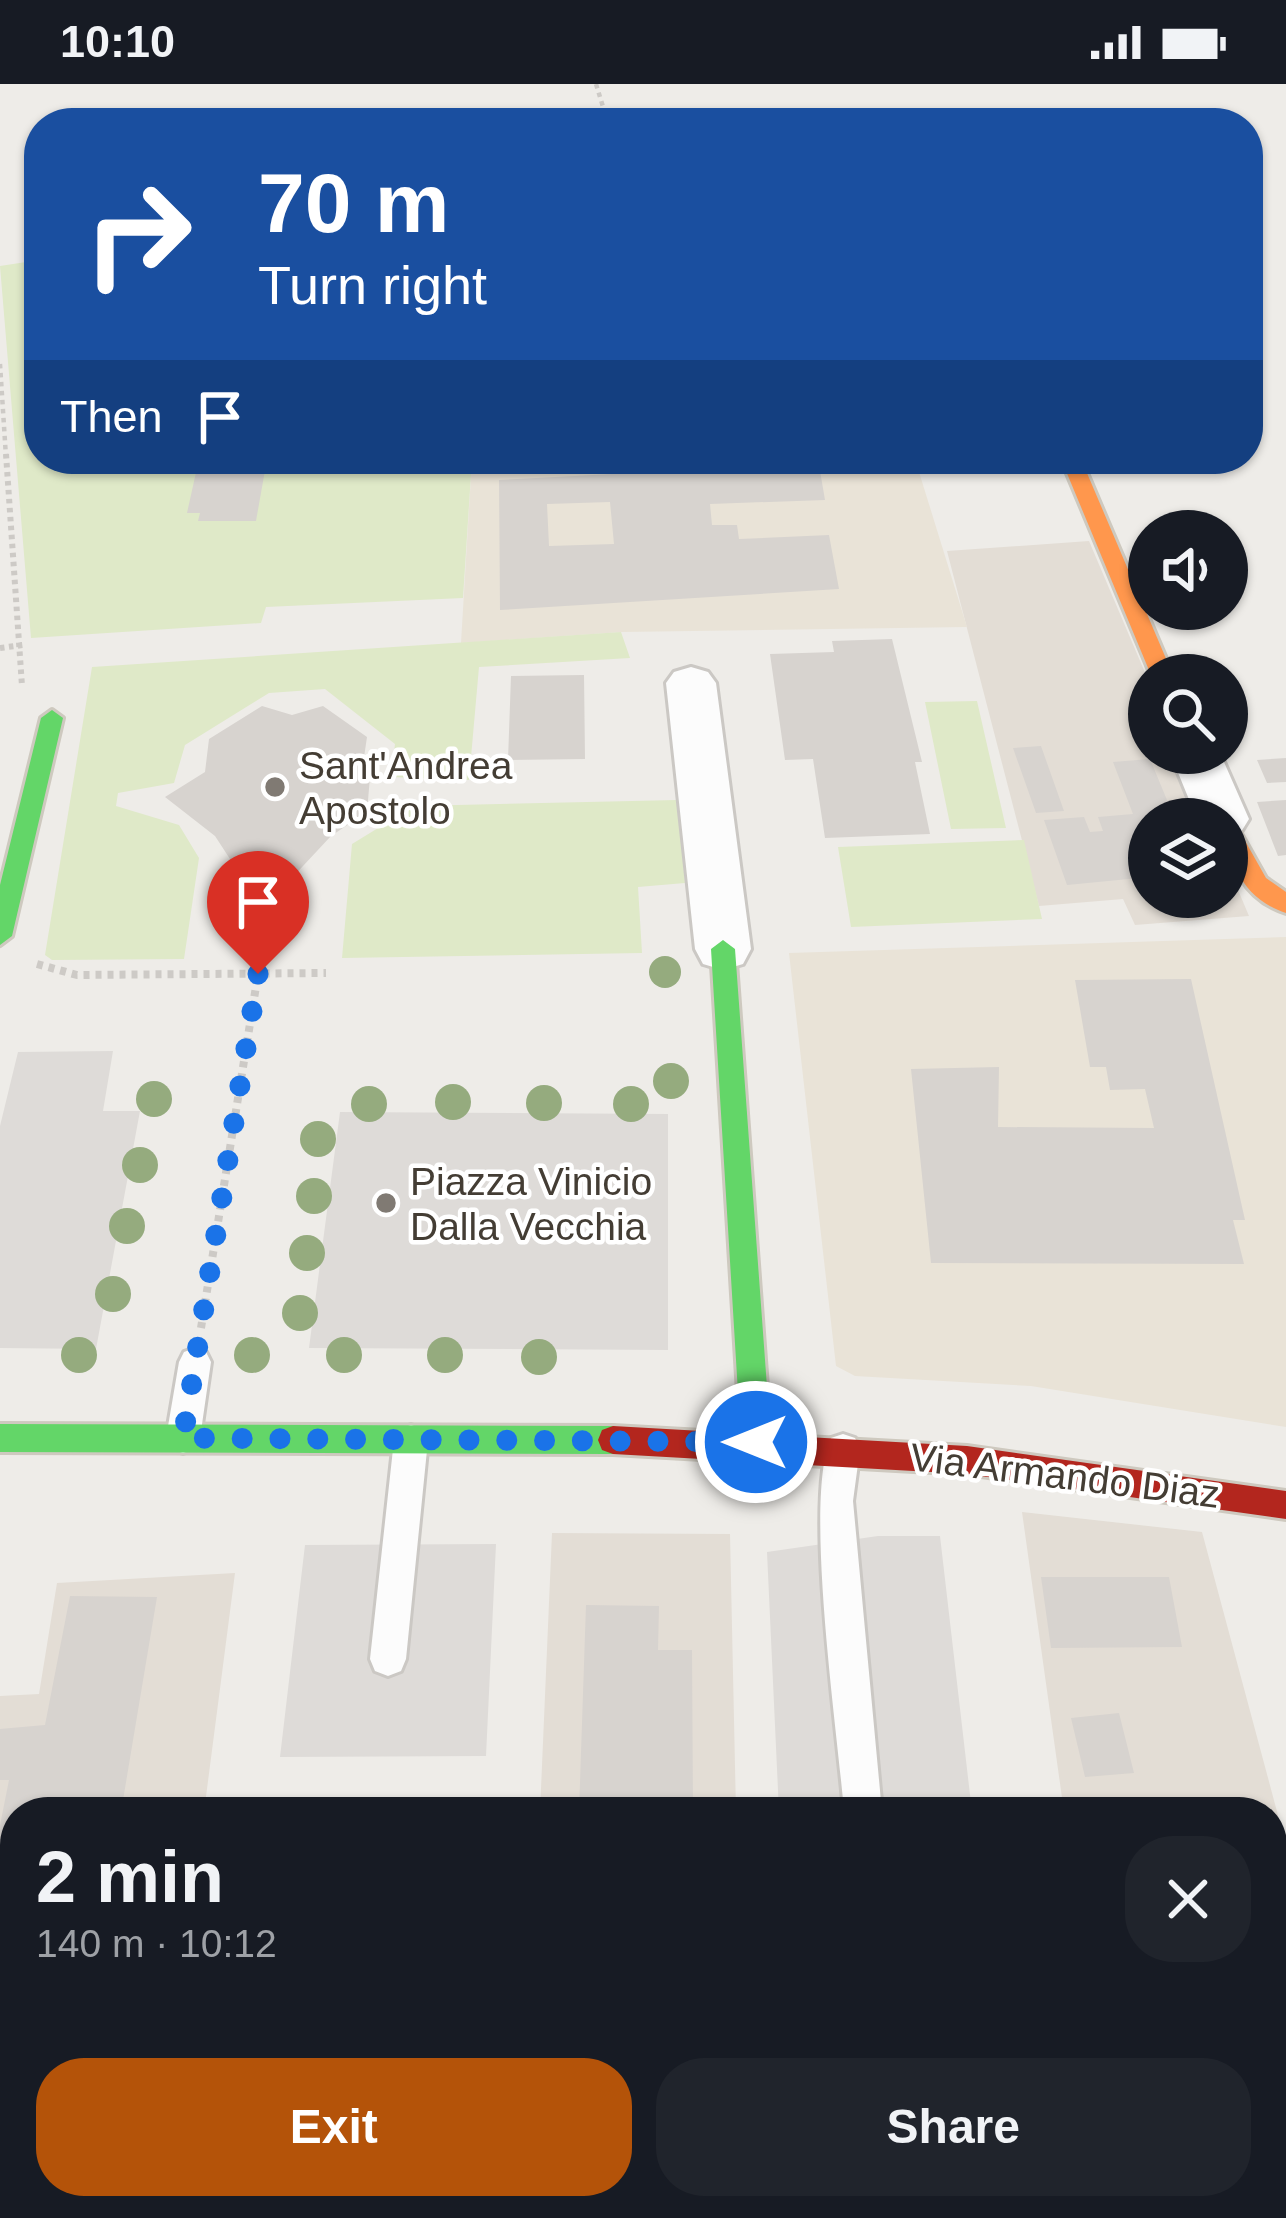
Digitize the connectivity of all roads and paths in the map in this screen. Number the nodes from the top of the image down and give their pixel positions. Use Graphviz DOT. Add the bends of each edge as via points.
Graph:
graph roads {
  1 [pos="0,364"];
  2 [pos="1077,474"];
  3 [pos="22,645"];
  4 [pos="0,648"];
  5 [pos="1153,654"];
  6 [pos="691,683"];
  7 [pos="23,706"];
  8 [pos="52,718"];
  9 [pos="1248,868"];
  10 [pos="1286,904"];
  11 [pos="0,936"];
  12 [pos="723,949"];
  13 [pos="32,959"];
  14 [pos="326,973"];
  15 [pos="258,974"];
  16 [pos="729,1030"];
  17 [pos="697,1031"];
  18 [pos="195,1362"];
  19 [pos="0,1438"];
  20 [pos="183,1438"];
  21 [pos="411,1440"];
  22 [pos="756,1442"];
  23 [pos="843,1449"];
  24 [pos="1286,1505"];
  25 [pos="388,1659"];
  26 [pos="862,1797"];
  1 -- 3 [label="path"];
  2 -- 5 [label="street"];
  3 -- 4 [label="path"];
  3 -- 7 [label="path"];
  6 -- 12 [label="street"];
  8 -- 11 [label="street"];
  9 -- 10 [label="street"];
  12 -- 16 [label="street"];
  13 -- 15 [label="path" via="44,970 77,975"];
  14 -- 15 [label="path"];
  15 -- 18 [label="path"];
  16 -- 17 [label="lane"];
  16 -- 22 [label="street"];
  18 -- 20 [label="lane"];
  19 -- 20 [label="street, Via Armando Diaz"];
  20 -- 21 [label="street, Via Armando Diaz"];
  21 -- 22 [label="street, Via Armando Diaz"];
  21 -- 25 [label="lane"];
  22 -- 23 [label="street, Via Armando Diaz"];
  23 -- 24 [label="street, Via Armando Diaz" via="1004,1462"];
  23 -- 26 [label="lane" via="836,1501"];
}
